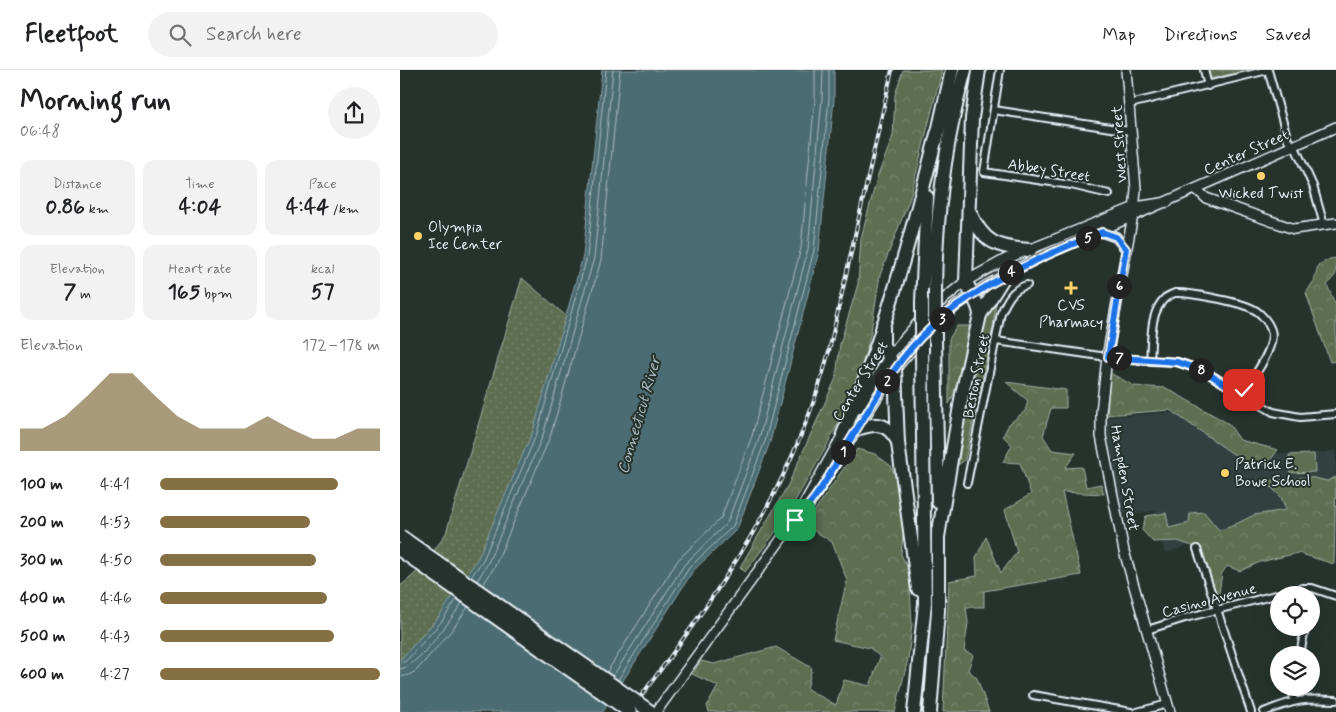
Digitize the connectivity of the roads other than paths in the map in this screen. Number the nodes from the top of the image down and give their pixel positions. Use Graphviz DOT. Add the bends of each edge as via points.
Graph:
graph roads {
  1 [pos="952,70"];
  2 [pos="965,70"];
  3 [pos="979,70"];
  4 [pos="1000,70"];
  5 [pos="1126,70"];
  6 [pos="1204,70"];
  7 [pos="1268,70"];
  8 [pos="1208,86"];
  9 [pos="1130,104"];
  10 [pos="994,110"];
  11 [pos="1336,127"];
  12 [pos="1130,131"];
  13 [pos="937,134"];
  14 [pos="1293,146"];
  15 [pos="1196,190"];
  16 [pos="1109,194"];
  17 [pos="969,210"];
  18 [pos="1134,211"];
  19 [pos="1336,223"];
  20 [pos="1324,225"];
  21 [pos="1102,232"];
  22 [pos="1126,249"];
  23 [pos="1030,250"];
  24 [pos="1005,275"];
  25 [pos="966,281"];
  26 [pos="1027,285"];
  27 [pos="971,296"];
  28 [pos="980,315"];
  29 [pos="883,324"];
  30 [pos="996,341"];
  31 [pos="890,355"];
  32 [pos="1108,357"];
  33 [pos="1150,360"];
  34 [pos="895,369"];
  35 [pos="1241,394"];
  36 [pos="1336,414"];
  37 [pos="857,429"];
  38 [pos="843,434"];
  39 [pos="898,443"];
  40 [pos="967,483"];
  41 [pos="795,520"];
  42 [pos="400,536"];
  43 [pos="938,537"];
  44 [pos="1197,549"];
  45 [pos="400,550"];
  46 [pos="1320,593"];
  47 [pos="1270,596"];
  48 [pos="1336,596"];
  49 [pos="1219,610"];
  50 [pos="1146,630"];
  51 [pos="935,649"];
  52 [pos="921,655"];
  53 [pos="1033,695"];
  54 [pos="1293,696"];
  55 [pos="1293,700"];
  56 [pos="1336,700"];
  57 [pos="1169,708"];
  58 [pos="630,712"];
  59 [pos="651,712"];
  60 [pos="656,712"];
  61 [pos="914,712"];
  62 [pos="930,712"];
  63 [pos="936,712"];
  64 [pos="1131,712"];
  65 [pos="1137,712"];
  66 [pos="1251,712"];
  67 [pos="1264,712"];
  1 -- 13 [label="highway"];
  2 -- 43 [label="highway, bridge" via="942,180 937,235"];
  3 -- 17 [label="highway" via="972,118"];
  4 -- 10 [label="street"];
  5 -- 9 [label="main road, West Street"];
  6 -- 8 [label="street"];
  7 -- 8 [label="street"];
  7 -- 14 [label="street" via="1288,140"];
  8 -- 9 [label="street"];
  9 -- 12 [label="main road, West Street"];
  10 -- 12 [label="street"];
  10 -- 16 [label="street, Abbey Street" via="984,172"];
  11 -- 14 [label="main road, Center Street"];
  12 -- 18 [label="main road, West Street"];
  13 -- 29 [label="highway"];
  13 -- 52 [label="highway, bridge" via="925,216 922,302 926,572"];
  14 -- 15 [label="main road, Center Street"];
  14 -- 20 [label="street" via="1313,186"];
  15 -- 18 [label="main road, Center Street"];
  15 -- 20 [label="main road" via="1206,198 1285,227 1304,229"];
  17 -- 23 [label="highway" via="977,228 991,241 1000,246"];
  17 -- 25 [label="highway"];
  18 -- 21 [label="main road, Center Street"];
  18 -- 22 [label="main road, Hampden Street"];
  18 -- 23 [label="main road, Center Street"];
  19 -- 20 [label="main road"];
  21 -- 22 [label="main road" via="1116,237"];
  21 -- 24 [label="main road, Center Street"];
  22 -- 32 [label="main road, Hampden Street"];
  23 -- 25 [label="main road, Center Street"];
  24 -- 27 [label="main road, Center Street"];
  24 -- 28 [label="highway"];
  25 -- 27 [label="highway"];
  25 -- 31 [label="main road, Center Street" via="925,315"];
  26 -- 30 [label="street, Beston Street" via="1007,299"];
  27 -- 28 [label="highway" via="977,302"];
  27 -- 34 [label="main road, Center Street" via="926,333"];
  28 -- 43 [label="highway" via="962,394"];
  29 -- 31 [label="highway" via="883,345"];
  29 -- 38 [label="highway"];
  30 -- 32 [label="street"];
  30 -- 40 [label="street, Beston Street"];
  31 -- 34 [label="highway"];
  31 -- 38 [label="main road, Center Street"];
  32 -- 33 [label="street"];
  32 -- 50 [label="main road, Hampden Street" via="1101,436 1124,551"];
  33 -- 35 [label="street" via="1194,367"];
  33 -- 35 [label="street" via="1153,319 1158,305 1167,296 1182,294 1252,308 1262,315 1272,331 1270,345"];
  34 -- 37 [label="main road, Center Street"];
  34 -- 39 [label="highway"];
  35 -- 36 [label="street" via="1273,412 1300,417"];
  37 -- 39 [label="highway" via="880,424 893,432"];
  37 -- 41 [label="main road, Center Street" via="805,511"];
  38 -- 41 [label="main road, Center Street"];
  39 -- 52 [label="highway" via="916,569"];
  41 -- 60 [label="main road, Center Street"];
  42 -- 59 [label="highway, bridge"];
  43 -- 51 [label="highway"];
  44 -- 49 [label="street" via="1204,576"];
  45 -- 58 [label="highway, bridge"];
  46 -- 48 [label="street, Casino Avenue"];
  47 -- 49 [label="street, Casino Avenue"];
  49 -- 50 [label="street, Casino Avenue"];
  49 -- 66 [label="street"];
  50 -- 57 [label="main road, Hampden Street"];
  51 -- 62 [label="highway"];
  51 -- 63 [label="highway"];
  52 -- 61 [label="highway"];
  53 -- 64 [label="street"];
  54 -- 55 [label="street"];
  55 -- 56 [label="street"];
  55 -- 67 [label="street"];
  57 -- 65 [label="street"];
}
